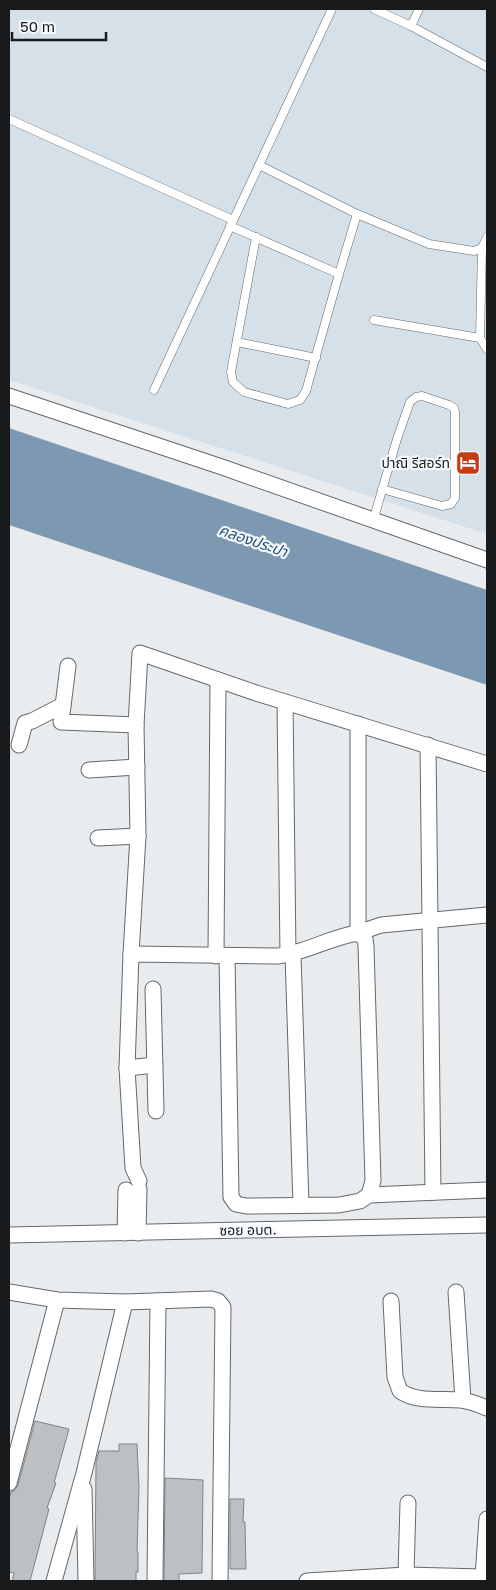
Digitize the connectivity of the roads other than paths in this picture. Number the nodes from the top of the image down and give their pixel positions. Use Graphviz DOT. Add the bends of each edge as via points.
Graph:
graph roads {
  1 [pos="332,9"];
  2 [pos="374,9"];
  3 [pos="419,9"];
  4 [pos="411,26"];
  5 [pos="487,67"];
  6 [pos="9,119"];
  7 [pos="258,165"];
  8 [pos="357,214"];
  9 [pos="232,223"];
  10 [pos="256,237"];
  11 [pos="487,237"];
  12 [pos="482,248"];
  13 [pos="339,274"];
  14 [pos="374,320"];
  15 [pos="480,338"];
  16 [pos="237,342"];
  17 [pos="487,349"];
  18 [pos="316,358"];
  19 [pos="154,390"];
  20 [pos="9,396"];
  21 [pos="382,489"];
  22 [pos="373,521"];
  23 [pos="487,560"];
  24 [pos="68,666"];
  25 [pos="218,680"];
  26 [pos="285,702"];
  27 [pos="63,705"];
  28 [pos="358,724"];
  29 [pos="136,725"];
  30 [pos="428,745"];
  31 [pos="19,746"];
  32 [pos="487,764"];
  33 [pos="137,767"];
  34 [pos="90,770"];
  35 [pos="138,836"];
  36 [pos="98,838"];
  37 [pos="487,915"];
  38 [pos="430,921"];
  39 [pos="358,933"];
  40 [pos="131,954"];
  41 [pos="291,955"];
  42 [pos="221,956"];
  43 [pos="153,990"];
  44 [pos="155,1065"];
  45 [pos="127,1068"];
  46 [pos="156,1111"];
  47 [pos="487,1190"];
  48 [pos="433,1192"];
  49 [pos="369,1195"];
  50 [pos="301,1205"];
  51 [pos="487,1226"];
  52 [pos="132,1233"];
  53 [pos="9,1235"];
  54 [pos="9,1292"];
  55 [pos="456,1292"];
  56 [pos="57,1300"];
  57 [pos="158,1301"];
  58 [pos="391,1301"];
  59 [pos="125,1302"];
  60 [pos="463,1400"];
  61 [pos="487,1408"];
  62 [pos="84,1473"];
  63 [pos="9,1482"];
  64 [pos="408,1504"];
  65 [pos="487,1519"];
  66 [pos="407,1578"];
  67 [pos="483,1579"];
  68 [pos="350,1580"];
  69 [pos="54,1581"];
  70 [pos="86,1581"];
  71 [pos="155,1581"];
  72 [pos="220,1581"];
  73 [pos="307,1581"];
  1 -- 7 [label="lane"];
  2 -- 4 [label="lane"];
  3 -- 4 [label="lane"];
  4 -- 5 [label="lane"];
  6 -- 9 [label="lane"];
  7 -- 8 [label="lane"];
  7 -- 9 [label="lane"];
  8 -- 12 [label="lane" via="429,244 474,251"];
  8 -- 13 [label="lane"];
  9 -- 10 [label="lane"];
  9 -- 19 [label="lane"];
  10 -- 13 [label="lane"];
  10 -- 16 [label="lane"];
  11 -- 12 [label="lane"];
  12 -- 15 [label="lane"];
  13 -- 18 [label="lane"];
  14 -- 15 [label="lane"];
  15 -- 17 [label="lane"];
  16 -- 18 [label="lane"];
  16 -- 18 [label="lane" via="231,372 233,382 244,392 288,404 300,400 306,392"];
  20 -- 22 [label="street"];
  21 -- 21 [label="lane" via="442,506 451,504 456,498 454,408 422,396 410,402"];
  21 -- 22 [label="lane"];
  22 -- 23 [label="street"];
  24 -- 27 [label="street"];
  25 -- 26 [label="street"];
  25 -- 29 [label="street" via="140,653"];
  25 -- 42 [label="street"];
  26 -- 28 [label="street"];
  26 -- 41 [label="street"];
  27 -- 29 [label="street" via="61,722"];
  27 -- 31 [label="street" via="25,723"];
  28 -- 30 [label="street"];
  28 -- 39 [label="street"];
  29 -- 33 [label="street"];
  30 -- 32 [label="street"];
  30 -- 38 [label="street"];
  33 -- 34 [label="street"];
  33 -- 35 [label="street"];
  35 -- 36 [label="street"];
  35 -- 40 [label="street"];
  37 -- 38 [label="street"];
  38 -- 39 [label="street" via="381,925"];
  38 -- 48 [label="street"];
  39 -- 41 [label="street" via="333,938"];
  39 -- 49 [label="street" via="365,939 366,946 373,1181"];
  40 -- 42 [label="street"];
  40 -- 45 [label="street"];
  41 -- 42 [label="street"];
  41 -- 50 [label="street"];
  42 -- 50 [label="street" via="231,1197 236,1204 246,1206"];
  43 -- 44 [label="street"];
  44 -- 45 [label="street"];
  44 -- 46 [label="street"];
  45 -- 52 [label="street" via="133,1182"];
  47 -- 48 [label="street"];
  48 -- 49 [label="street"];
  49 -- 50 [label="street" via="360,1202"];
  51 -- 52 [label="street, ซอย อบต."];
  52 -- 53 [label="street, ซอย อบต."];
  54 -- 56 [label="street"];
  55 -- 60 [label="street"];
  56 -- 59 [label="street"];
  56 -- 63 [label="street"];
  57 -- 59 [label="street"];
  57 -- 71 [label="street"];
  57 -- 72 [label="street" via="211,1299 222,1307"];
  58 -- 60 [label="street" via="395,1377 400,1392 418,1399"];
  59 -- 62 [label="street"];
  60 -- 61 [label="street"];
  62 -- 69 [label="street"];
  62 -- 70 [label="street"];
  64 -- 66 [label="street"];
  65 -- 67 [label="street"];
  66 -- 67 [label="street"];
  66 -- 68 [label="street"];
  68 -- 73 [label="street"];
}
